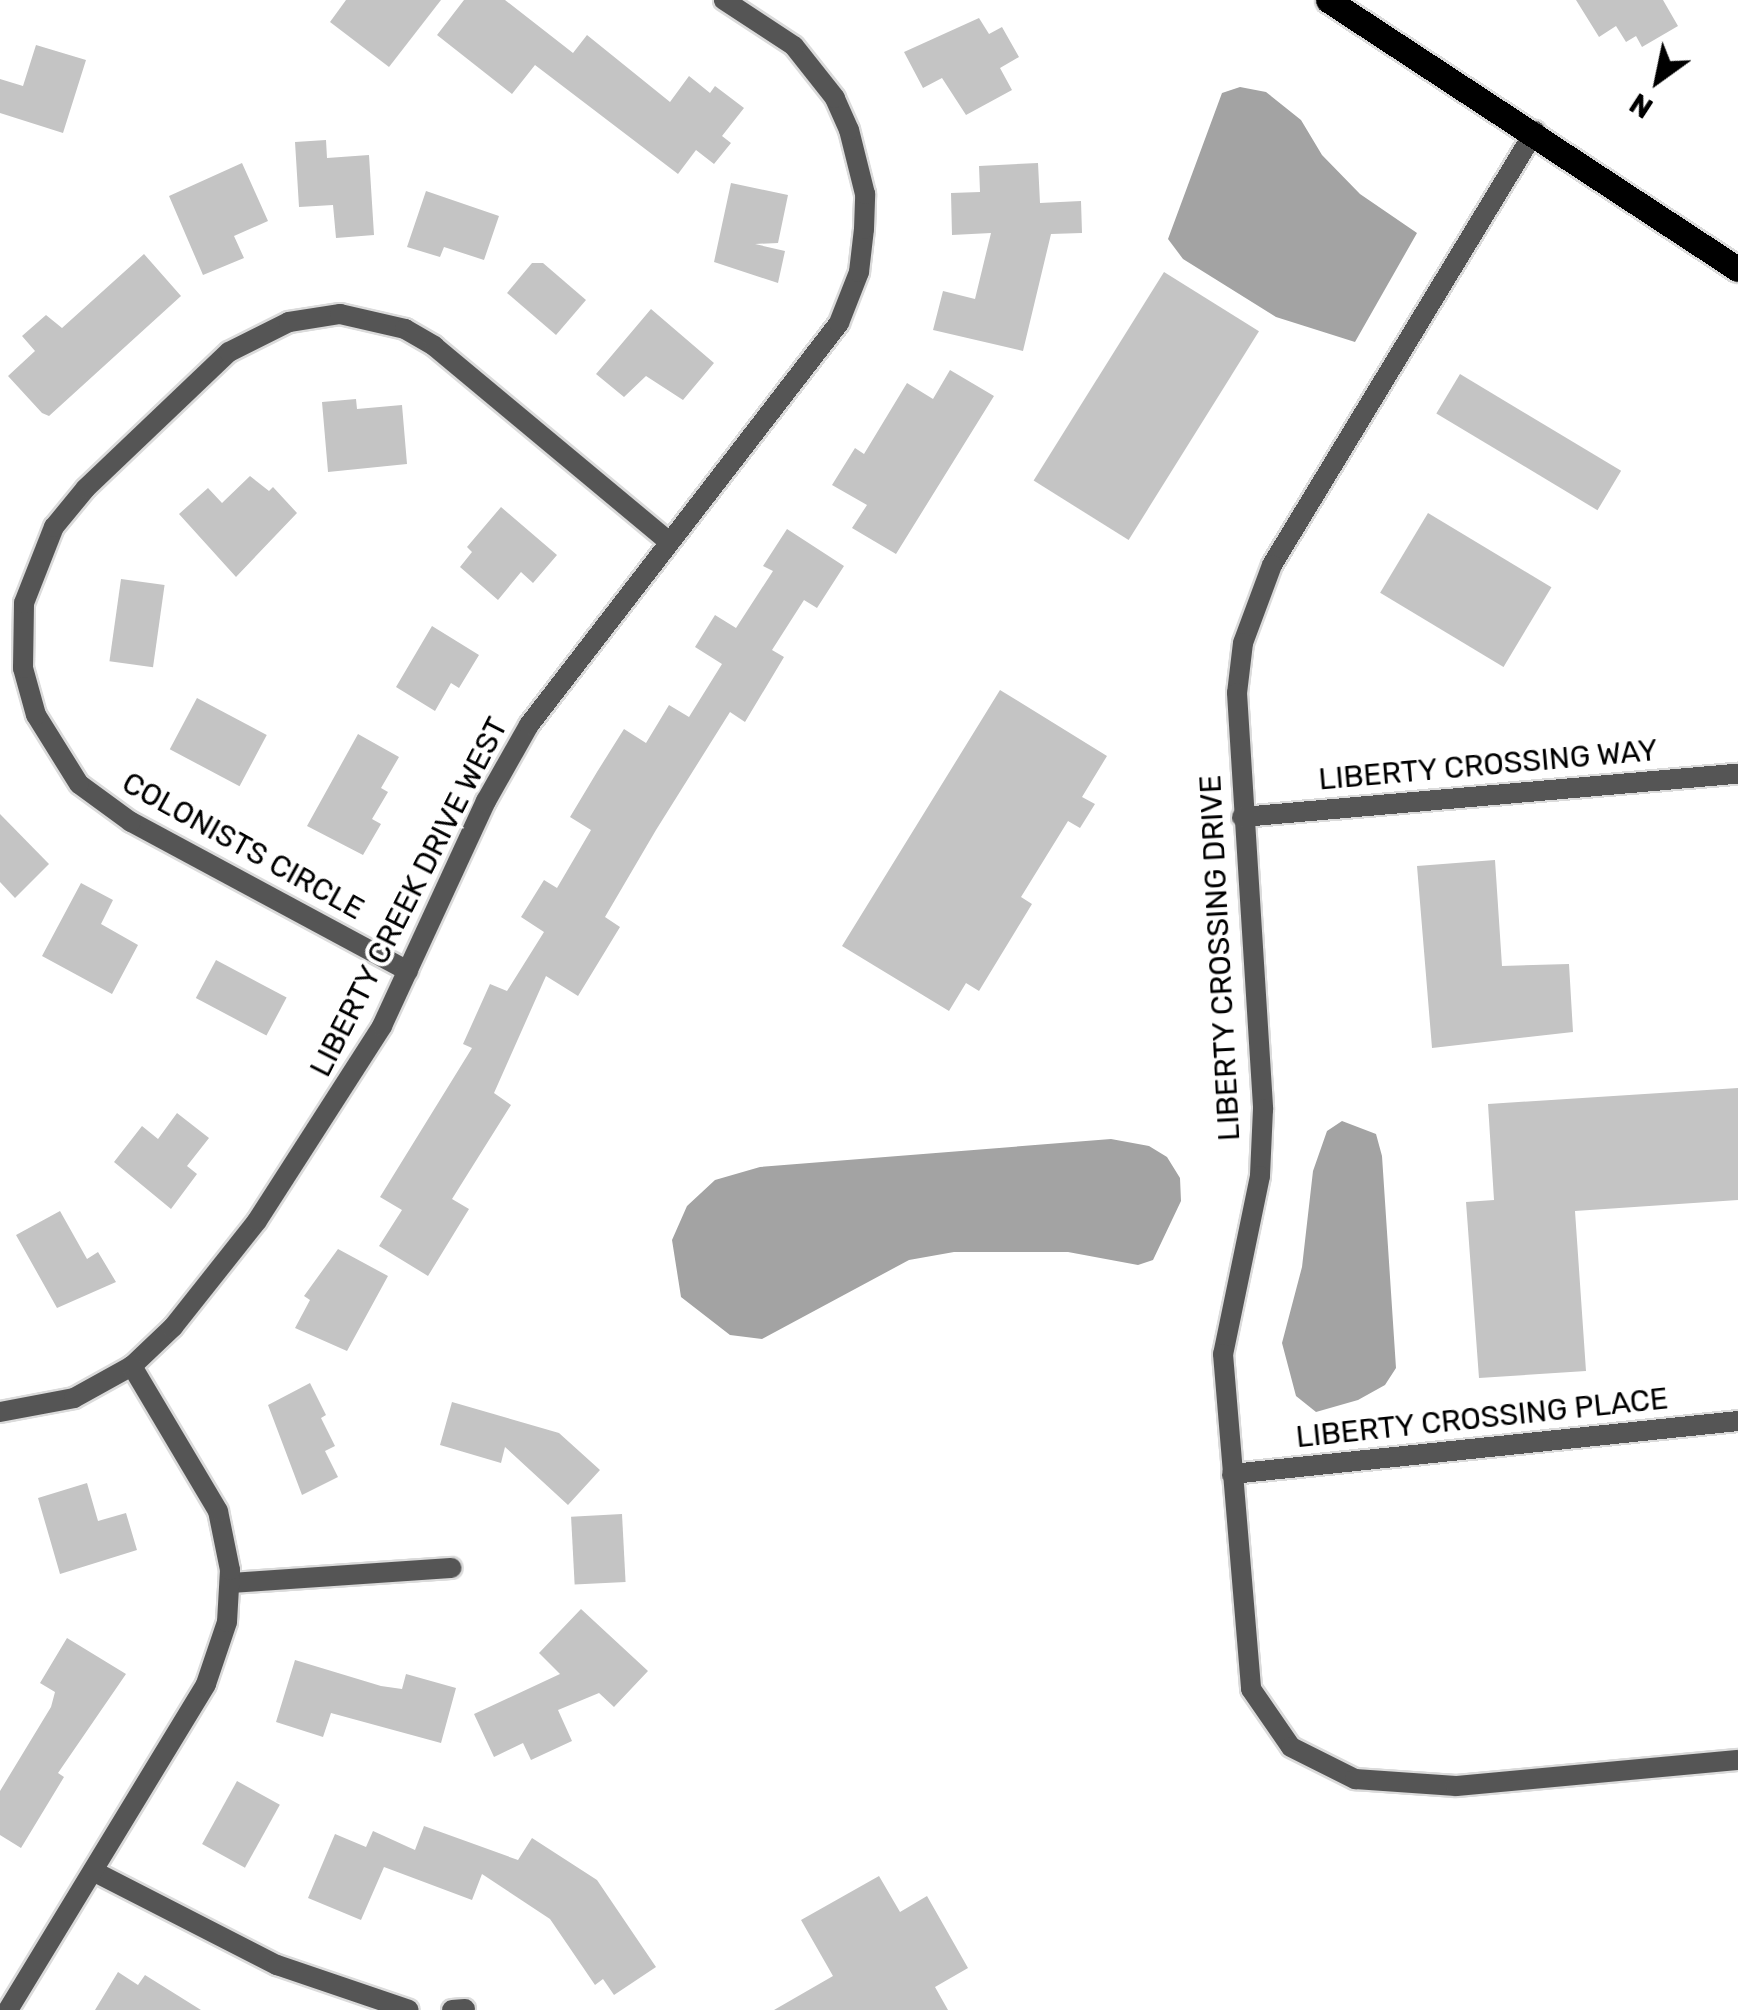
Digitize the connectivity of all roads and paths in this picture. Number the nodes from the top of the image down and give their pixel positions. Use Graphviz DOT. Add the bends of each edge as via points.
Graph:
graph roads {
  1 [pos="724,0"];
  2 [pos="1328,0"];
  3 [pos="1535,132"];
  4 [pos="1738,269"];
  5 [pos="669,542"];
  6 [pos="1738,774"];
  7 [pos="1242,817"];
  8 [pos="408,971"];
  9 [pos="132,1366"];
  10 [pos="0,1412"];
  11 [pos="1738,1422"];
  12 [pos="1232,1474"];
  13 [pos="451,1568"];
  14 [pos="230,1583"];
  15 [pos="1738,1760"];
  16 [pos="92,1872"];
  17 [pos="8,2010"];
  18 [pos="410,2010"];
  1 -- 5 [label="street, LIBERTY CREEK DRIVE WEST" via="794,46 835,98 859,162 864,228 856,283 832,336"];
  2 -- 3 [label="main road"];
  3 -- 4 [label="main road"];
  3 -- 7 [label="street, LIBERTY CROSSING DRIVE" via="1265,579 1243,644 1237,693"];
  5 -- 8 [label="street, LIBERTY CREEK DRIVE WEST" via="520,740"];
  5 -- 8 [label="street, COLONISTS CIRCLE" via="434,346 404,329 340,314 273,328 229,352 86,488 54,528 24,602 22,652 36,714 68,771 132,822"];
  6 -- 7 [label="street, LIBERTY CROSSING WAY"];
  7 -- 12 [label="street, LIBERTY CROSSING DRIVE" via="1263,1109 1260,1176 1222,1354"];
  8 -- 9 [label="street, LIBERTY CREEK DRIVE WEST" via="296,1168 172,1327"];
  9 -- 10 [label="street, LIBERTY CREEK DRIVE WEST" via="74,1398"];
  9 -- 14 [label="street" via="218,1511"];
  11 -- 12 [label="street, LIBERTY CROSSING PLACE"];
  12 -- 15 [label="street, LIBERTY CROSSING DRIVE" via="1251,1689 1290,1747 1322,1767 1355,1779 1456,1786"];
  13 -- 14 [label="street"];
  14 -- 16 [label="street" via="224,1636 206,1684"];
  16 -- 17 [label="street"];
  16 -- 18 [label="street" via="292,1972"];
}
